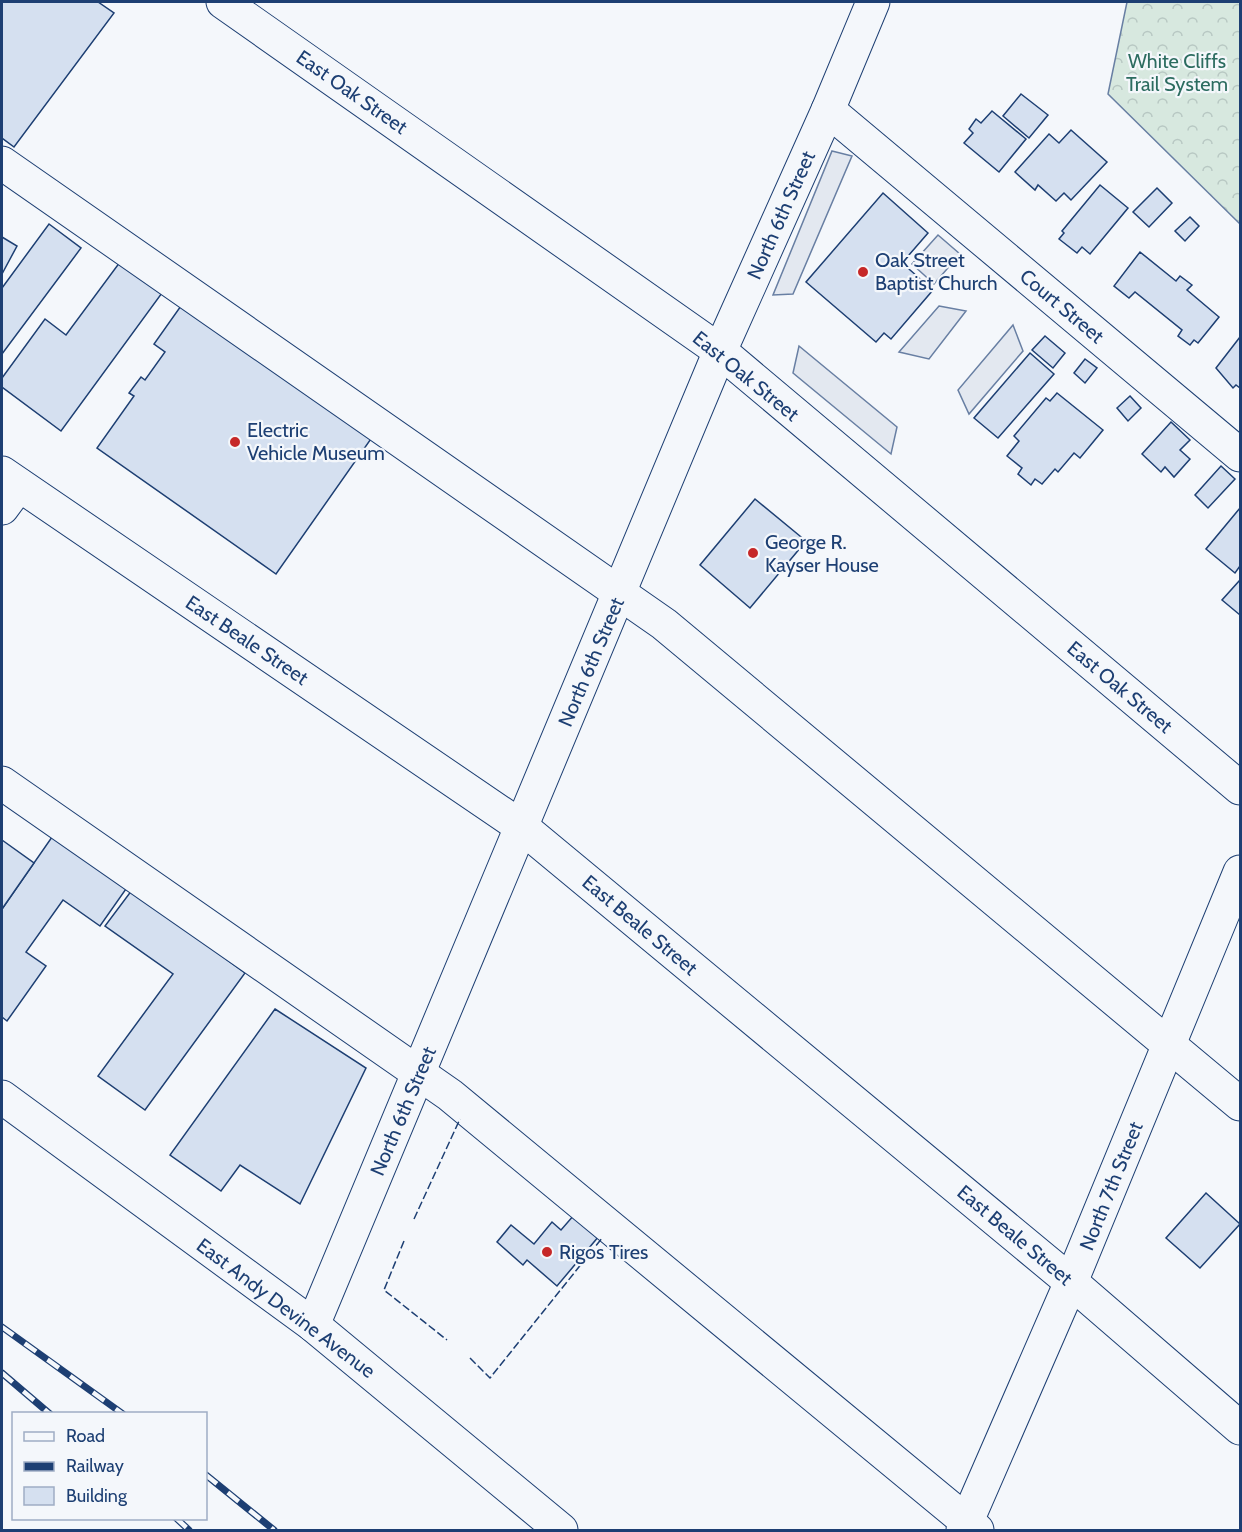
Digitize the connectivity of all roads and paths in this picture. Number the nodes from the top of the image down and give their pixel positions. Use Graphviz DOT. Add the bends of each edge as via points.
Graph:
graph roads {
  1 [pos="223,2"];
  2 [pos="873,2"];
  3 [pos="828,110"];
  4 [pos="2,163"];
  5 [pos="720,351"];
  6 [pos="1240,455"];
  7 [pos="7,489"];
  8 [pos="620,593"];
  9 [pos="2,783"];
  10 [pos="1240,788"];
  11 [pos="523,828"];
  12 [pos="1240,872"];
  13 [pos="1170,1043"];
  14 [pos="419,1074"];
  15 [pos="2,1097"];
  16 [pos="1240,1104"];
  17 [pos="1071,1282"];
  18 [pos="313,1325"];
  19 [pos="1240,1428"];
  20 [pos="969,1528"];
  21 [pos="561,1530"];
  1 -- 5 [label="street, East Oak Street"];
  2 -- 3 [label="street, North 6th Street"];
  3 -- 5 [label="street, North 6th Street"];
  3 -- 6 [label="street, Court Street"];
  4 -- 8 [label="street"];
  5 -- 8 [label="street, North 6th Street"];
  5 -- 10 [label="street, East Oak Street"];
  7 -- 11 [label="street, East Beale Street"];
  8 -- 11 [label="street, North 6th Street"];
  8 -- 13 [label="street" via="673,631"];
  9 -- 14 [label="street"];
  11 -- 14 [label="street, North 6th Street"];
  11 -- 17 [label="street, East Beale Street"];
  12 -- 13 [label="street, North 7th Street"];
  13 -- 16 [label="street"];
  13 -- 17 [label="street, North 7th Street"];
  14 -- 18 [label="street, North 6th Street"];
  14 -- 20 [label="street" via="450,1095"];
  15 -- 18 [label="street, East Andy Devine Avenue"];
  17 -- 19 [label="street, East Beale Street"];
  17 -- 20 [label="street, North 7th Street"];
  18 -- 21 [label="street, East Andy Devine Avenue"];
}
